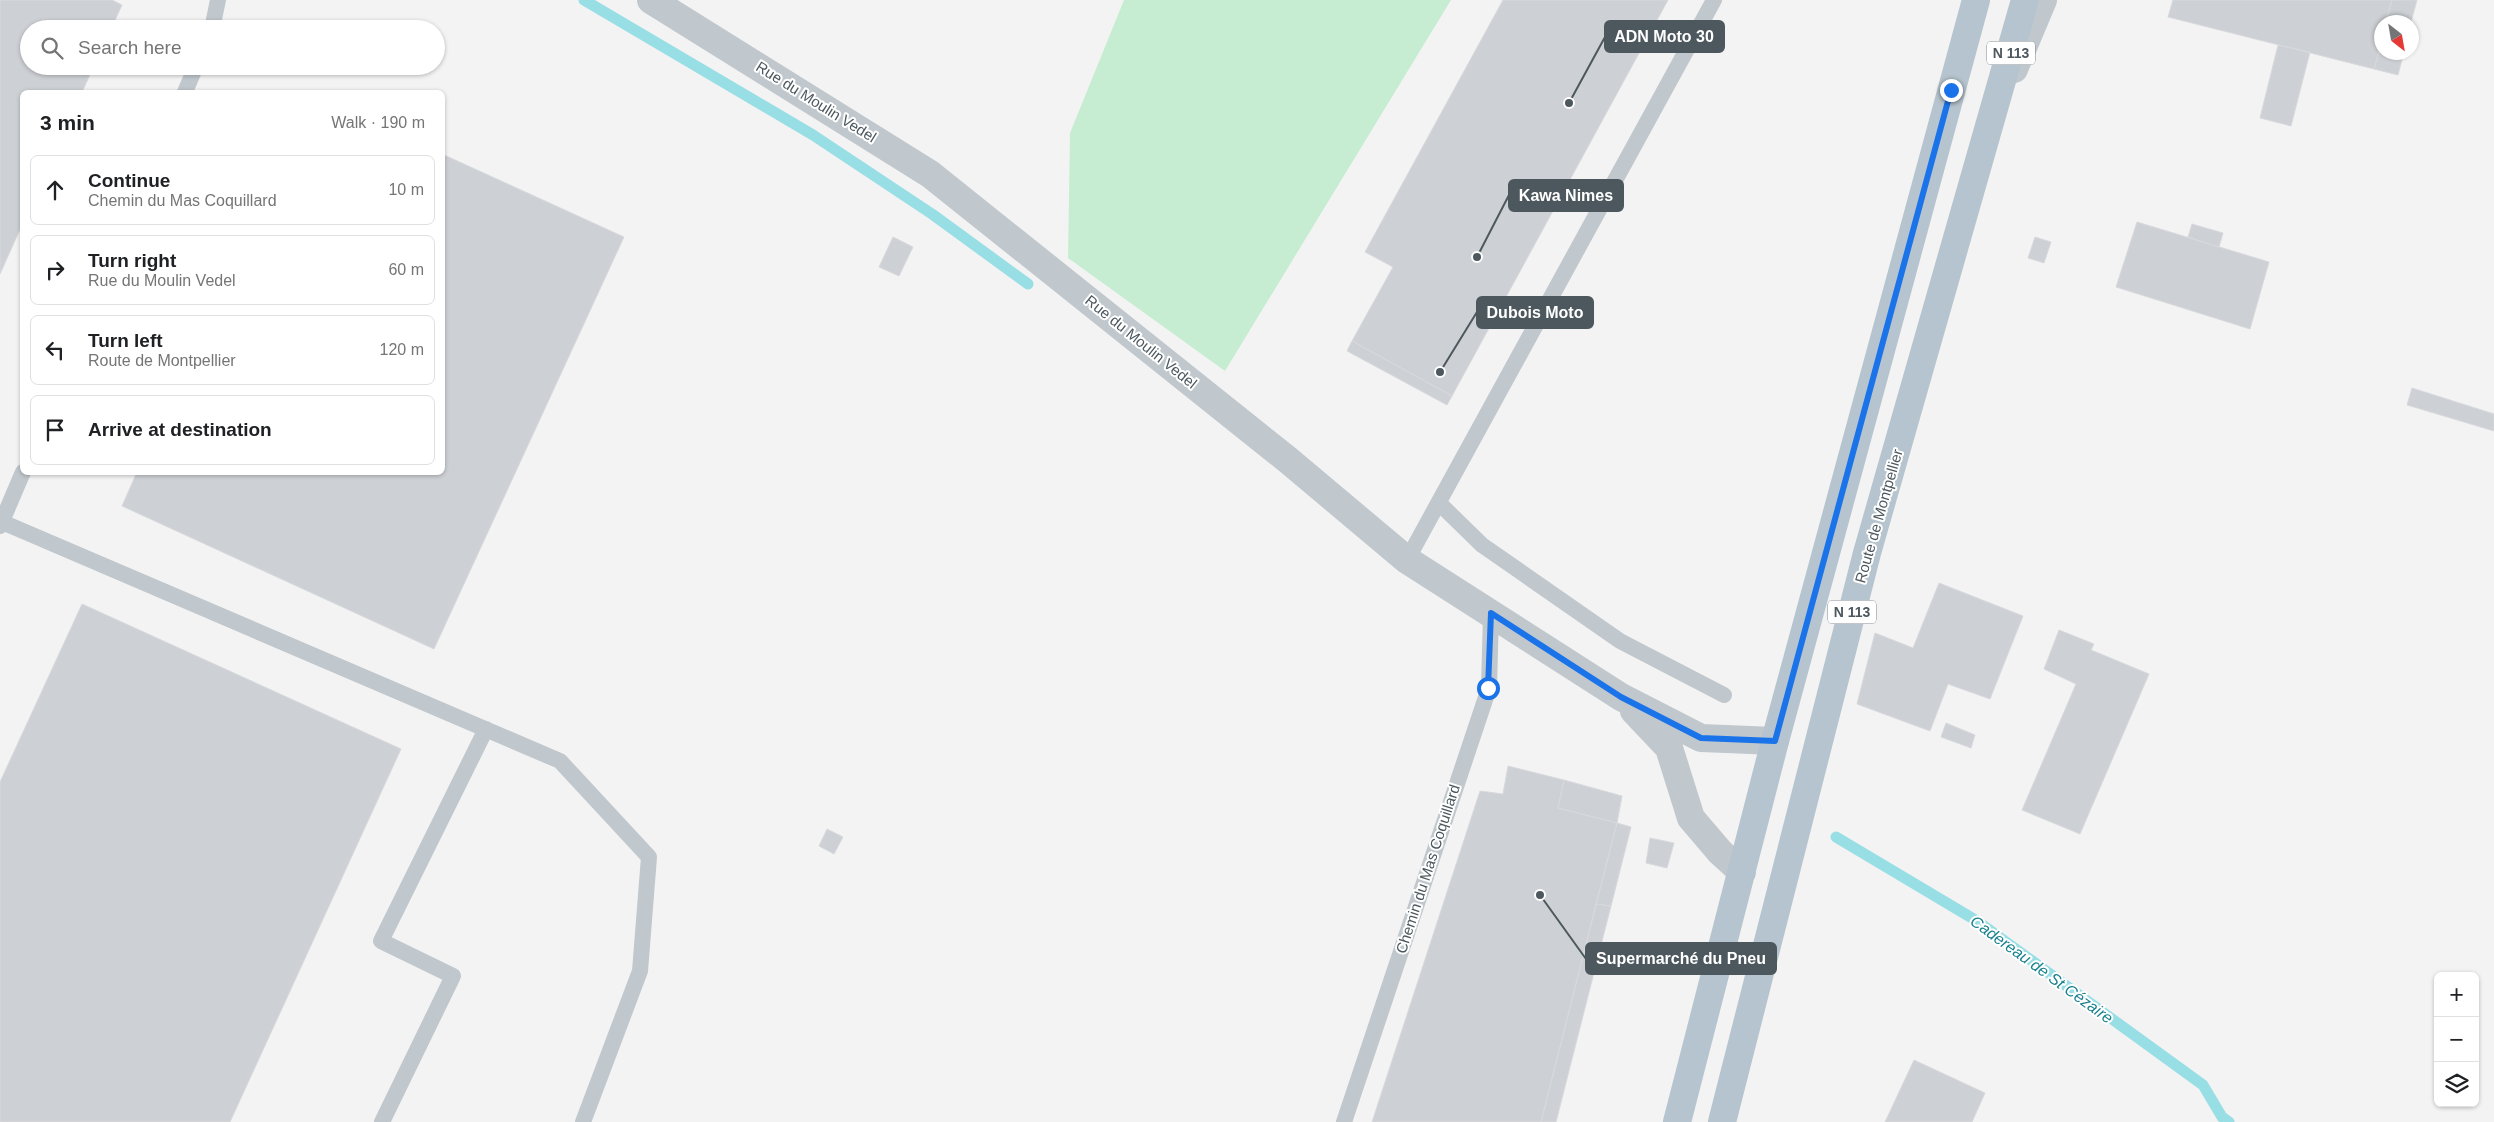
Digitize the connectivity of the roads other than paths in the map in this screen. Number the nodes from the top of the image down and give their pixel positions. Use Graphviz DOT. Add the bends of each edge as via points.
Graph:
graph roads {
  1 [pos="218,0"];
  2 [pos="652,0"];
  3 [pos="1714,0"];
  4 [pos="1976,0"];
  5 [pos="2026,0"];
  6 [pos="2043,0"];
  7 [pos="214,20"];
  8 [pos="192,75"];
  9 [pos="186,90"];
  10 [pos="1996,106"];
  11 [pos="22,475"];
  12 [pos="1439,503"];
  13 [pos="1,524"];
  14 [pos="1407,560"];
  15 [pos="1491,613"];
  16 [pos="1724,695"];
  17 [pos="1621,697"];
  18 [pos="486,729"];
  19 [pos="1775,741"];
  20 [pos="1742,872"];
  21 [pos="382,1122"];
  22 [pos="583,1122"];
  23 [pos="1344,1122"];
  24 [pos="1677,1122"];
  25 [pos="1722,1122"];
  1 -- 7 [label="lane"];
  2 -- 14 [label="street, Rue du Moulin Vedel" via="930,174 1288,460"];
  3 -- 12 [label="lane"];
  4 -- 19 [label="main road, N 113"];
  5 -- 10 [label="main road, Route de Montpellier / N 113"];
  6 -- 10 [label="street"];
  8 -- 9 [label="lane"];
  10 -- 25 [label="main road, Route de Montpellier / N 113" via="1867,554"];
  11 -- 13 [label="lane"];
  12 -- 14 [label="lane"];
  12 -- 16 [label="lane" via="1482,545 1620,641"];
  13 -- 18 [label="lane"];
  14 -- 15 [label="street, Rue du Moulin Vedel"];
  15 -- 17 [label="street, Rue du Moulin Vedel"];
  15 -- 23 [label="lane, Chemin du Mas Coquillard" via="1488,688"];
  17 -- 19 [label="street, Rue du Moulin Vedel" via="1701,738"];
  17 -- 20 [label="street, Rue du Moulin Vedel" via="1669,748 1690,818"];
  18 -- 21 [label="lane" via="382,940 453,976"];
  18 -- 22 [label="lane" via="560,761 649,857 640,971"];
  19 -- 20 [label="main road, N 113"];
  20 -- 24 [label="main road, N 113"];
}
